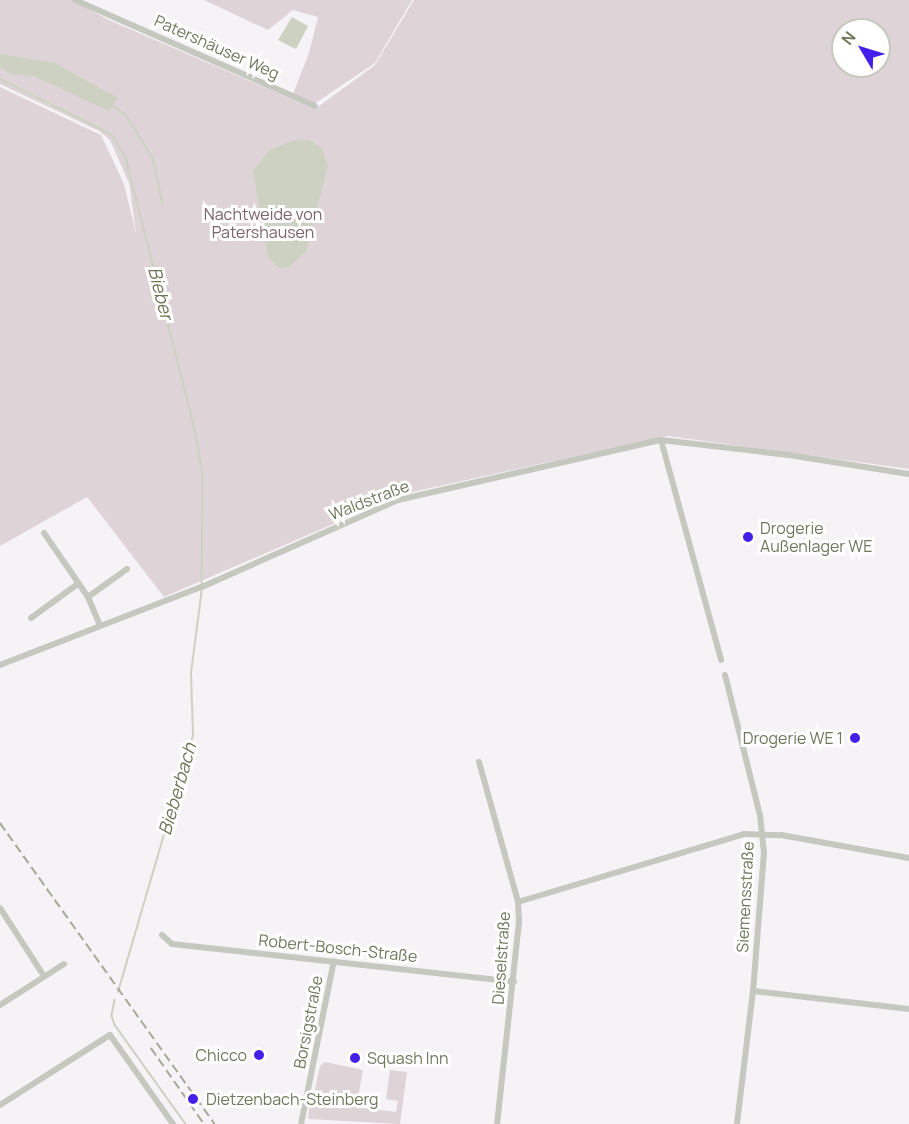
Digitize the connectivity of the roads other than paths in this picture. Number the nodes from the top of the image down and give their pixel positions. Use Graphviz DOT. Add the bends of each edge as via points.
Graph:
graph roads {
  1 [pos="75,0"];
  2 [pos="315,106"];
  3 [pos="661,440"];
  4 [pos="909,474"];
  5 [pos="44,533"];
  6 [pos="127,569"];
  7 [pos="79,583"];
  8 [pos="88,597"];
  9 [pos="31,618"];
  10 [pos="100,625"];
  11 [pos="721,660"];
  12 [pos="0,665"];
  13 [pos="724,675"];
  14 [pos="479,762"];
  15 [pos="762,835"];
  16 [pos="909,858"];
  17 [pos="518,902"];
  18 [pos="0,908"];
  19 [pos="162,935"];
  20 [pos="334,961"];
  21 [pos="64,964"];
  22 [pos="44,976"];
  23 [pos="514,981"];
  24 [pos="753,991"];
  25 [pos="0,1005"];
  26 [pos="909,1009"];
  27 [pos="0,1105"];
  28 [pos="173,1124"];
  29 [pos="301,1124"];
  30 [pos="497,1124"];
  31 [pos="737,1124"];
  1 -- 2 [label="street, Patershäuser Weg"];
  3 -- 4 [label="street, Waldstraße"];
  3 -- 10 [label="street, Waldstraße" via="398,500 201,587"];
  3 -- 11 [label="street"];
  5 -- 7 [label="street"];
  6 -- 8 [label="street"];
  7 -- 8 [label="street"];
  7 -- 9 [label="street"];
  8 -- 10 [label="street"];
  10 -- 12 [label="street, Waldstraße"];
  13 -- 15 [label="street, Siemensstraße"];
  14 -- 17 [label="street, Dieselstraße"];
  15 -- 16 [label="street"];
  15 -- 17 [label="street" via="727,838"];
  15 -- 24 [label="street, Siemensstraße"];
  17 -- 23 [label="street, Dieselstraße"];
  18 -- 22 [label="street"];
  19 -- 20 [label="street, Robert-Bosch-Straße" via="172,944"];
  20 -- 23 [label="street, Robert-Bosch-Straße"];
  20 -- 29 [label="street, Borsigstraße"];
  21 -- 22 [label="street"];
  22 -- 25 [label="street"];
  23 -- 30 [label="street, Dieselstraße"];
  24 -- 26 [label="street"];
  24 -- 31 [label="street, Siemensstraße"];
  27 -- 28 [label="street" via="110,1035"];
}
